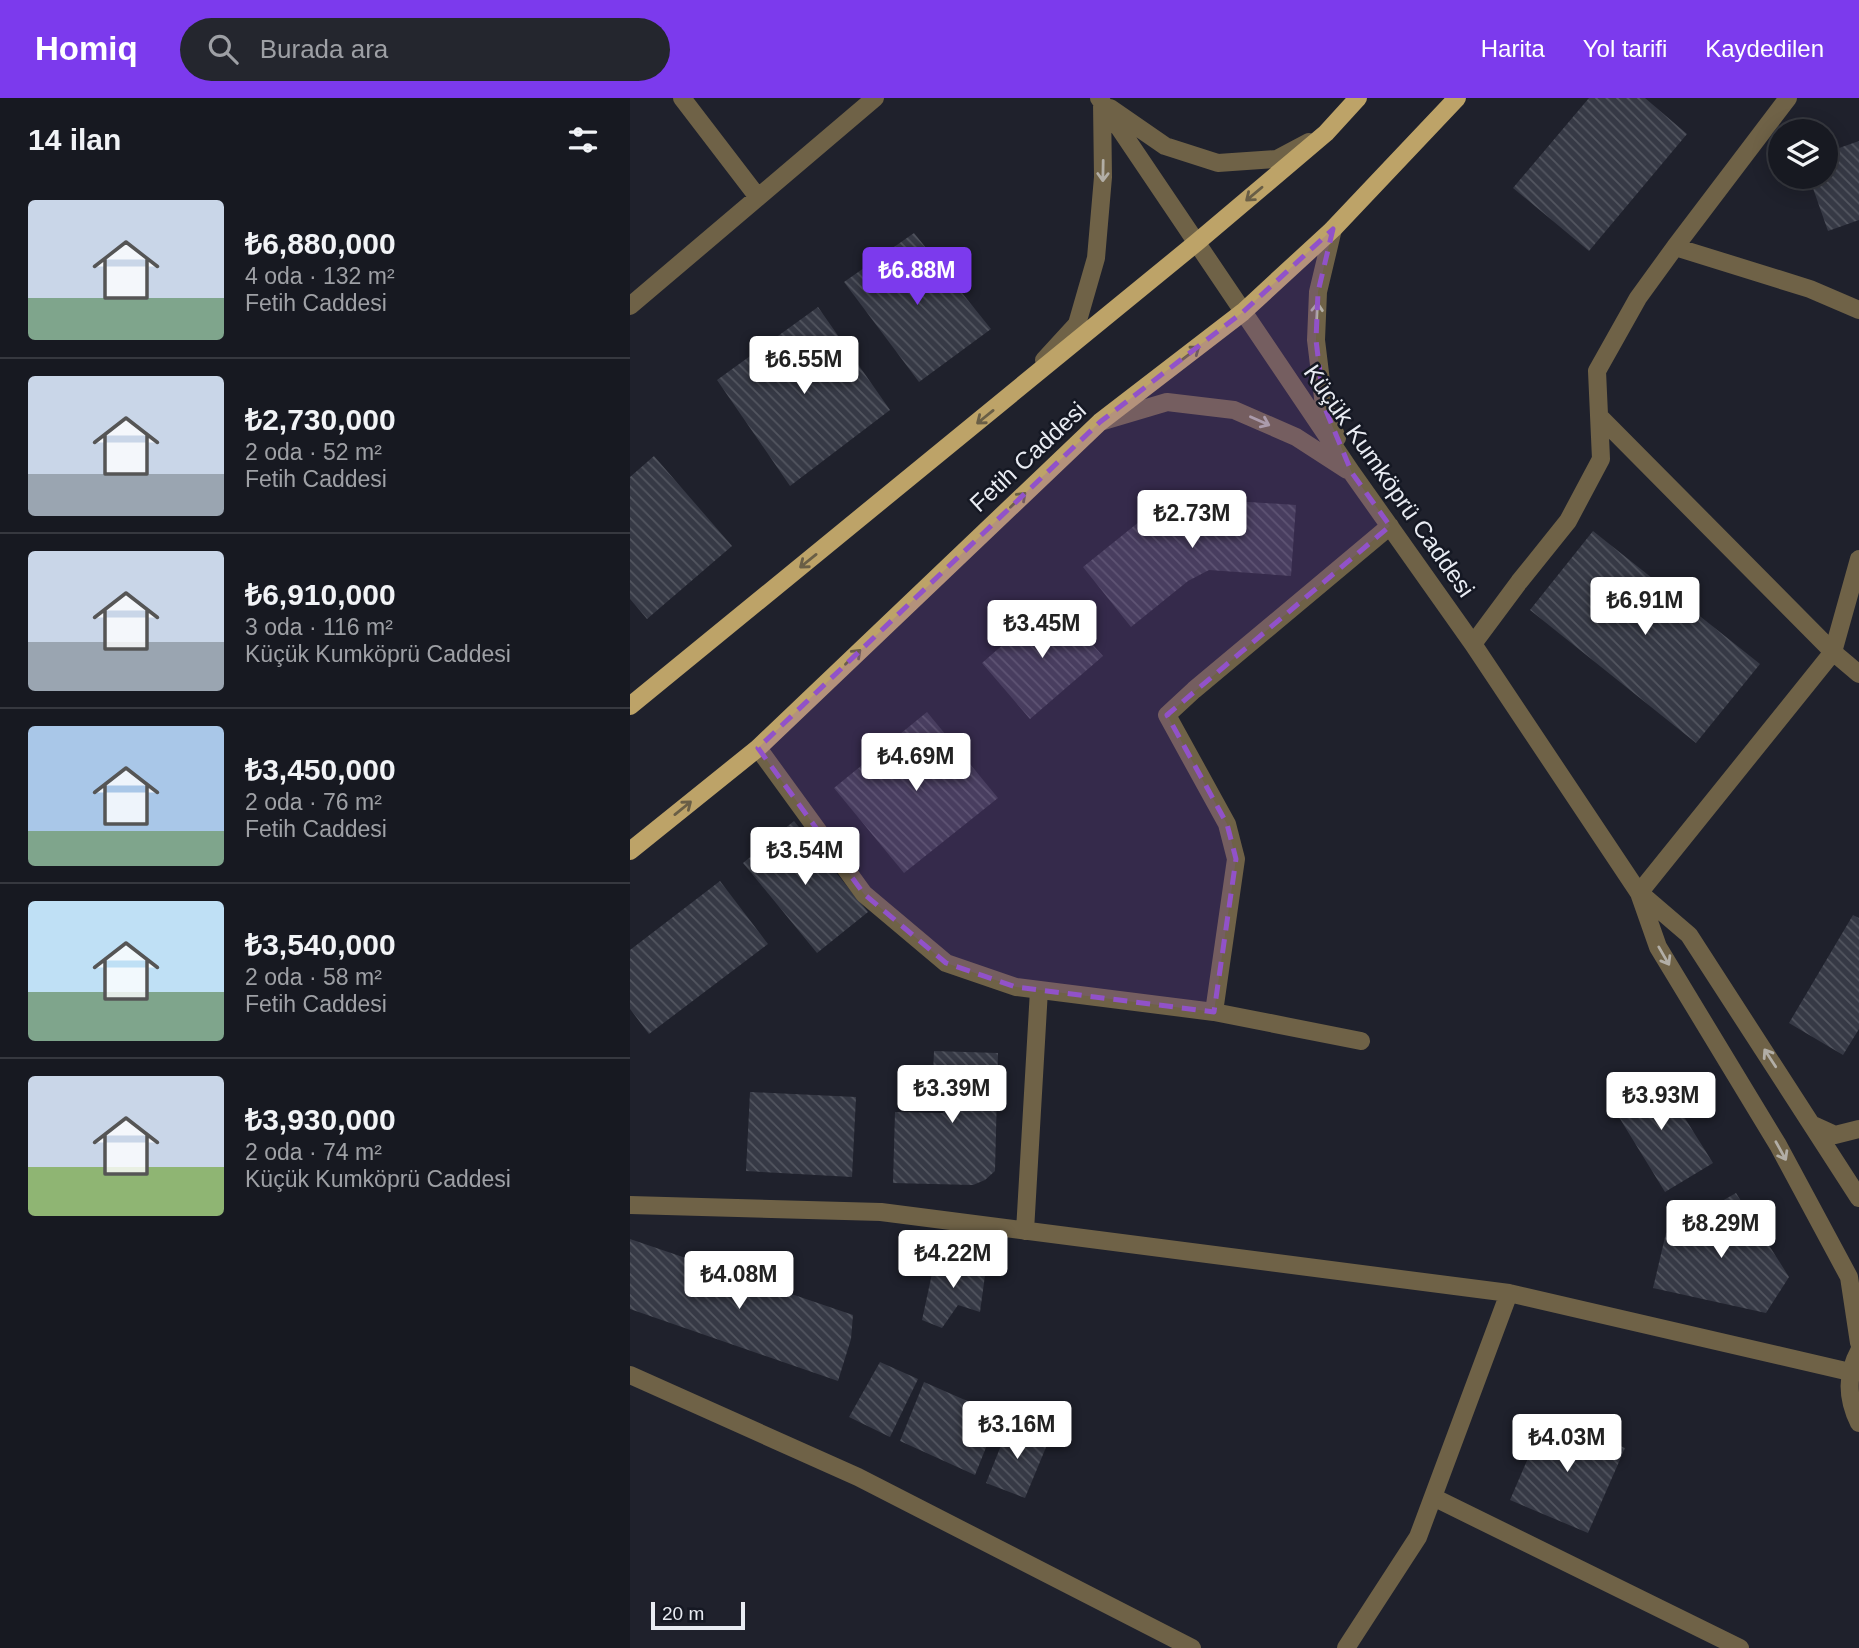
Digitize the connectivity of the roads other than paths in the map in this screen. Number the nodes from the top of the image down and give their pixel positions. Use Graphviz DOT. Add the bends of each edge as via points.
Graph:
graph roads {
  1 [pos="682,98"];
  2 [pos="874,98"];
  3 [pos="1358,98"];
  4 [pos="1457,98"];
  5 [pos="1788,98"];
  6 [pos="1100,100"];
  7 [pos="1326,133"];
  8 [pos="757,196"];
  9 [pos="1333,229"];
  10 [pos="1196,243"];
  11 [pos="1675,247"];
  12 [pos="630,306"];
  13 [pos="1859,310"];
  14 [pos="1243,312"];
  15 [pos="1009,398"];
  16 [pos="1599,416"];
  17 [pos="1100,422"];
  18 [pos="1352,473"];
  19 [pos="1390,526"];
  20 [pos="1859,559"];
  21 [pos="1473,644"];
  22 [pos="1833,652"];
  23 [pos="1859,674"];
  24 [pos="630,706"];
  25 [pos="758,748"];
  26 [pos="630,850"];
  27 [pos="1639,893"];
  28 [pos="1038,990"];
  29 [pos="1214,1012"];
  30 [pos="1362,1041"];
  31 [pos="1813,1125"];
  32 [pos="1859,1129"];
  33 [pos="1859,1198"];
  34 [pos="630,1205"];
  35 [pos="1025,1231"];
  36 [pos="1509,1293"];
  37 [pos="1859,1343"];
  38 [pos="1859,1351"];
  39 [pos="1850,1372"];
  40 [pos="630,1375"];
  41 [pos="1859,1423"];
  42 [pos="1433,1497"];
  43 [pos="1192,1648"];
  44 [pos="1346,1648"];
  45 [pos="1740,1648"];
  1 -- 8 [label="street"];
  2 -- 8 [label="street"];
  3 -- 7 [label="main road"];
  4 -- 9 [label="main road, Fetih Caddesi"];
  5 -- 11 [label="street"];
  6 -- 7 [label="street" via="1165,146 1218,163 1277,159"];
  6 -- 10 [label="street, Küçük Kumköprü Caddesi"];
  6 -- 15 [label="street, one-way" via="1103,177 1096,258 1077,324"];
  7 -- 10 [label="main road, one-way"];
  8 -- 12 [label="street"];
  9 -- 14 [label="main road, Fetih Caddesi"];
  18 -- 9 [label="street, one-way" via="1324,406 1316,340 1318,292"];
  10 -- 14 [label="street, Küçük Kumköprü Caddesi"];
  10 -- 15 [label="main road"];
  11 -- 13 [label="street" via="1810,289"];
  11 -- 16 [label="street" via="1638,298 1597,371"];
  17 -- 14 [label="main road, Fetih Caddesi, one-way"];
  14 -- 18 [label="street, Küçük Kumköprü Caddesi"];
  15 -- 24 [label="main road, one-way"];
  16 -- 21 [label="street" via="1601,459 1568,521"];
  16 -- 22 [label="street"];
  17 -- 18 [label="street, one-way" via="1167,402 1234,410 1296,437"];
  25 -- 17 [label="main road, Fetih Caddesi, one-way"];
  18 -- 19 [label="street, Küçük Kumköprü Caddesi"];
  19 -- 21 [label="street, Küçük Kumköprü Caddesi"];
  19 -- 29 [label="street" via="1167,715 1227,824 1236,859"];
  20 -- 22 [label="street"];
  21 -- 27 [label="street, Küçük Kumköprü Caddesi"];
  22 -- 23 [label="street"];
  22 -- 27 [label="street"];
  26 -- 25 [label="main road, Fetih Caddesi, one-way"];
  25 -- 28 [label="street" via="864,894 946,963"];
  31 -- 27 [label="street, one-way" via="1689,935"];
  27 -- 37 [label="street, one-way" via="1658,947 1778,1145 1849,1277"];
  28 -- 29 [label="street"];
  28 -- 35 [label="street"];
  29 -- 30 [label="street"];
  31 -- 32 [label="street" via="1835,1135"];
  31 -- 33 [label="street"];
  34 -- 35 [label="street" via="881,1212"];
  35 -- 36 [label="street"];
  36 -- 39 [label="street"];
  36 -- 42 [label="street"];
  38 -- 39 [label="street"];
  39 -- 41 [label="street" via="1849,1391"];
  40 -- 43 [label="street" via="858,1477"];
  42 -- 44 [label="street" via="1419,1537"];
  42 -- 45 [label="street"];
}
